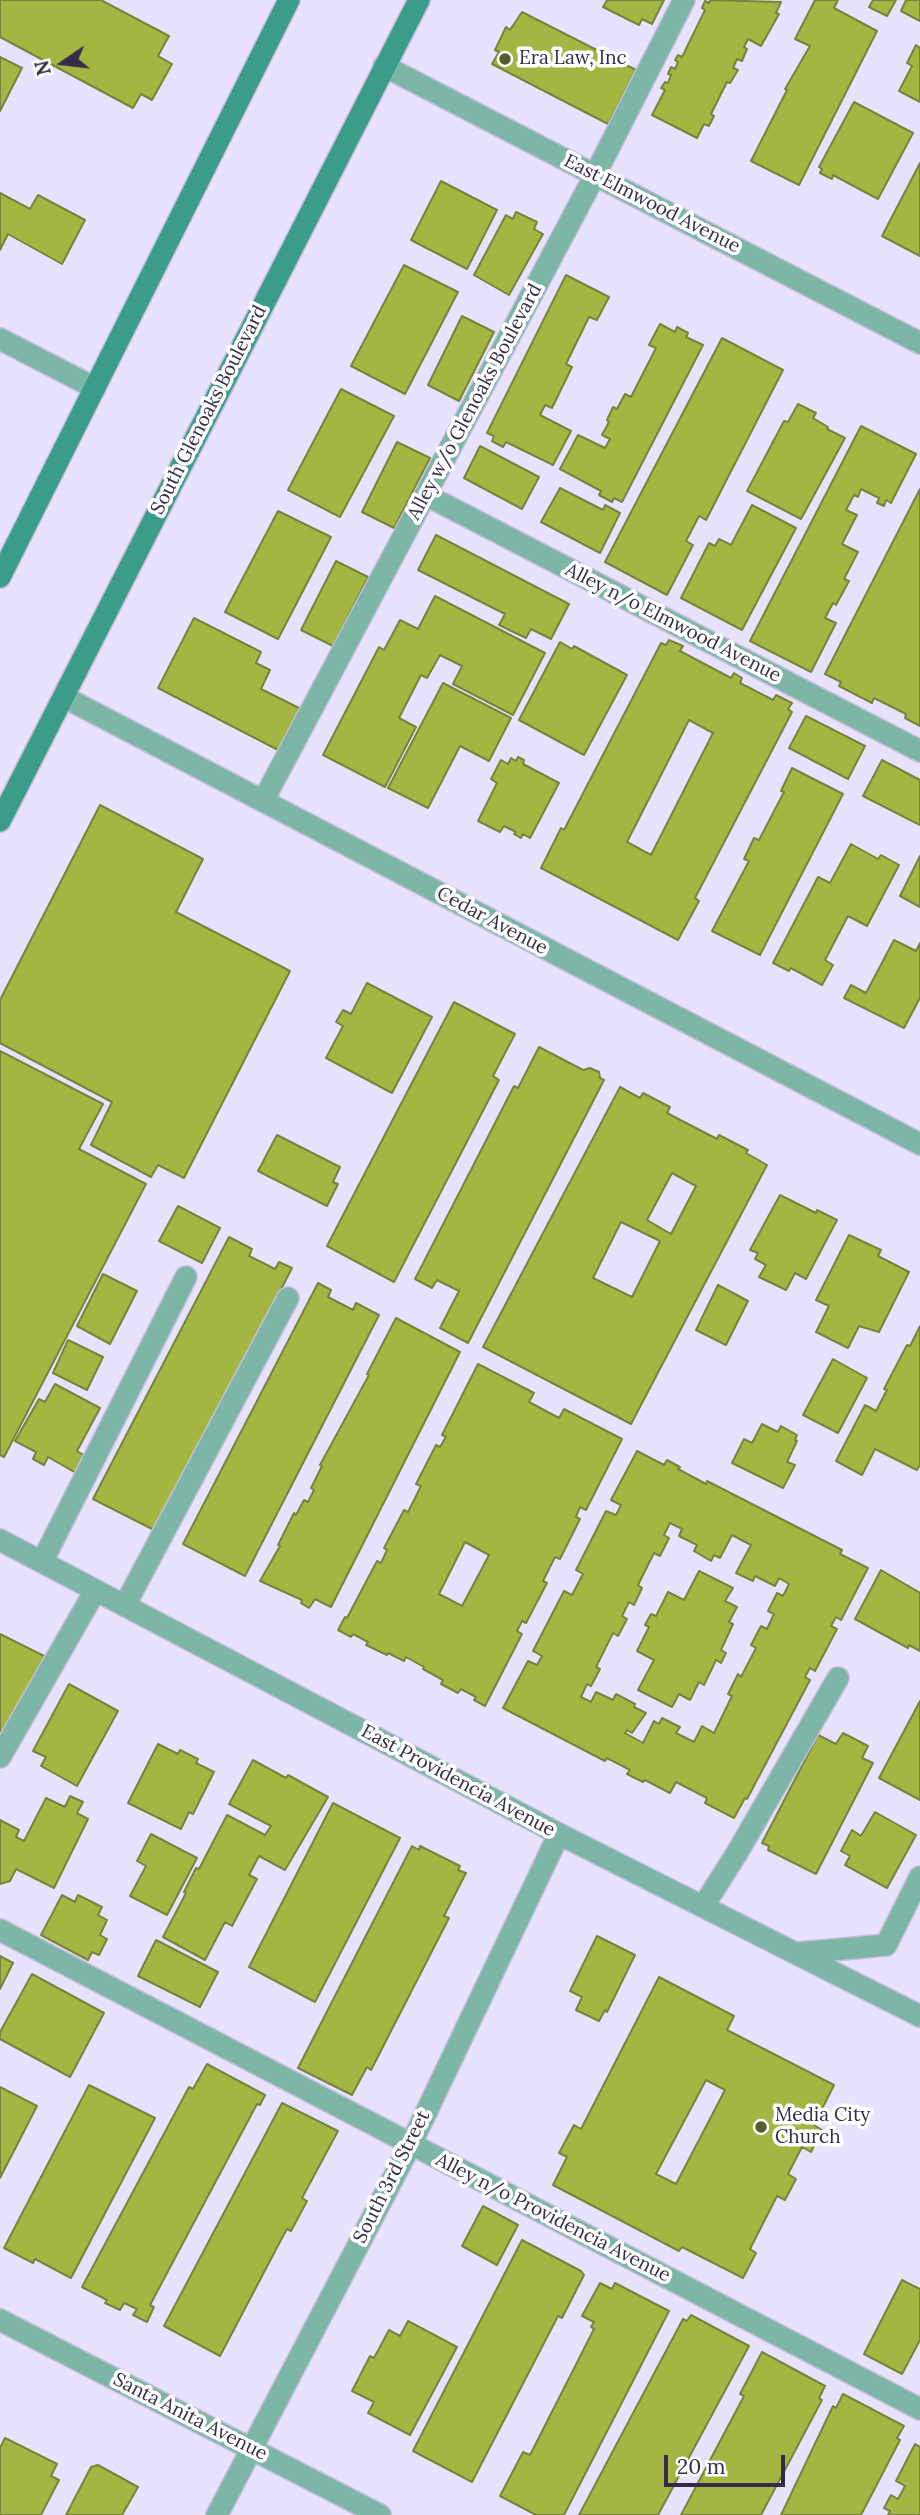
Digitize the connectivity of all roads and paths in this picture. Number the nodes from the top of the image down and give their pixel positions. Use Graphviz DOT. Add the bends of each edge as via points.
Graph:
graph roads {
  1 [pos="419,0"];
  2 [pos="684,0"];
  3 [pos="285,1"];
  4 [pos="384,66"];
  5 [pos="595,175"];
  6 [pos="0,339"];
  7 [pos="920,343"];
  8 [pos="95,388"];
  9 [pos="426,495"];
  10 [pos="0,577"];
  11 [pos="64,697"];
  12 [pos="920,751"];
  13 [pos="263,802"];
  14 [pos="0,821"];
  15 [pos="920,1144"];
  16 [pos="186,1277"];
  17 [pos="288,1298"];
  18 [pos="0,1540"];
  19 [pos="42,1562"];
  20 [pos="95,1591"];
  21 [pos="125,1605"];
  22 [pos="838,1678"];
  23 [pos="0,1757"];
  24 [pos="559,1834"];
  25 [pos="920,1877"];
  26 [pos="704,1905"];
  27 [pos="0,1930"];
  28 [pos="799,1953"];
  29 [pos="920,2016"];
  30 [pos="411,2144"];
  31 [pos="0,2319"];
  32 [pos="920,2409"];
  33 [pos="251,2448"];
  34 [pos="217,2515"];
  35 [pos="380,2515"];
  1 -- 4 [label="main road, South Glenoaks Boulevard"];
  2 -- 5 [label="street, Alley w/o Glenoaks Boulevard"];
  3 -- 8 [label="main road"];
  4 -- 5 [label="street, East Elmwood Avenue"];
  4 -- 11 [label="main road, South Glenoaks Boulevard"];
  5 -- 7 [label="street, East Elmwood Avenue"];
  5 -- 9 [label="street, Alley w/o Glenoaks Boulevard"];
  6 -- 8 [label="street"];
  8 -- 10 [label="main road"];
  9 -- 12 [label="street, Alley n/o Elmwood Avenue"];
  9 -- 13 [label="street, Alley w/o Glenoaks Boulevard"];
  11 -- 13 [label="street, Cedar Avenue"];
  11 -- 14 [label="main road, South Glenoaks Boulevard"];
  13 -- 15 [label="street, Cedar Avenue"];
  16 -- 19 [label="street"];
  17 -- 21 [label="street"];
  18 -- 19 [label="street, East Providencia Avenue"];
  19 -- 20 [label="street, East Providencia Avenue"];
  20 -- 21 [label="street, East Providencia Avenue"];
  20 -- 23 [label="street"];
  21 -- 24 [label="street, East Providencia Avenue"];
  22 -- 26 [label="street"];
  24 -- 26 [label="street, East Providencia Avenue"];
  24 -- 30 [label="street, South 3rd Street"];
  25 -- 28 [label="street" via="886,1945"];
  26 -- 28 [label="street, East Providencia Avenue"];
  27 -- 30 [label="street, Alley n/o Providencia Avenue"];
  28 -- 29 [label="street, East Providencia Avenue"];
  30 -- 32 [label="street, Alley n/o Providencia Avenue"];
  30 -- 33 [label="street, South 3rd Street"];
  31 -- 33 [label="street, Santa Anita Avenue"];
  33 -- 34 [label="street, South 3rd Street"];
  33 -- 35 [label="street, Santa Anita Avenue"];
}
